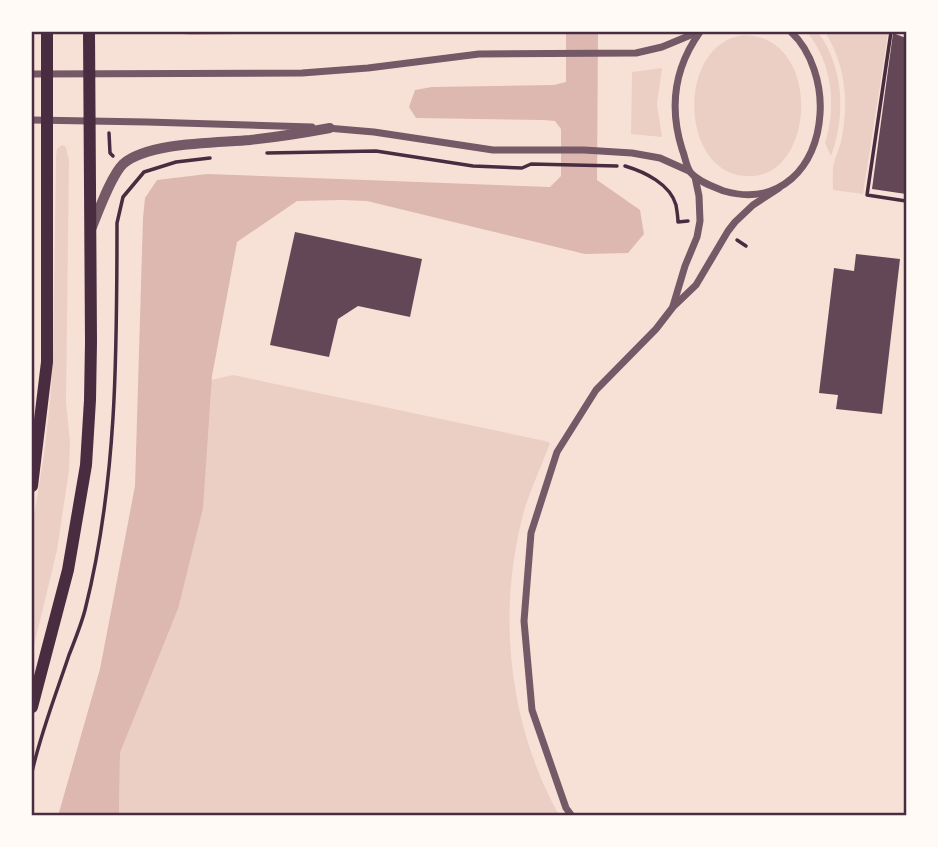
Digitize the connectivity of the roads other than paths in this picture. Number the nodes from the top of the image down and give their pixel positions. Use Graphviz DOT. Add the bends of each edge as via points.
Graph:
graph roads {
  1 [pos="47,32"];
  2 [pos="89,32"];
  3 [pos="699,32"];
  4 [pos="791,32"];
  5 [pos="47,73"];
  6 [pos="89,73"];
  7 [pos="32,74"];
  8 [pos="32,120"];
  9 [pos="47,120"];
  10 [pos="89,121"];
  11 [pos="330,128"];
  12 [pos="692,174"];
  13 [pos="779,188"];
  14 [pos="91,229"];
  15 [pos="673,307"];
  16 [pos="32,486"];
  17 [pos="32,708"];
  18 [pos="572,816"];
  1 -- 5 [label="main road"];
  2 -- 6 [label="main road"];
  3 -- 6 [label="street" via="636,53 479,54 302,73"];
  3 -- 12 [label="street" via="682,67 674,101 677,128"];
  4 -- 13 [label="street" via="808,52 820,111 818,135 809,158"];
  5 -- 6 [label="street"];
  5 -- 7 [label="street"];
  5 -- 9 [label="main road"];
  6 -- 10 [label="main road"];
  8 -- 9 [label="street"];
  9 -- 10 [label="street"];
  9 -- 16 [label="main road" via="47,362"];
  10 -- 11 [label="street"];
  10 -- 14 [label="main road"];
  11 -- 12 [label="street" via="493,150 632,153 660,158"];
  11 -- 14 [label="street" via="161,148 135,156 122,166 108,189"];
  12 -- 13 [label="street" via="736,194"];
  12 -- 15 [label="street" via="700,221"];
  13 -- 15 [label="street" via="742,215 696,285"];
  14 -- 17 [label="main road" via="86,465 68,570"];
  15 -- 18 [label="street" via="596,390 557,452 531,533 524,621 532,710"];
}
